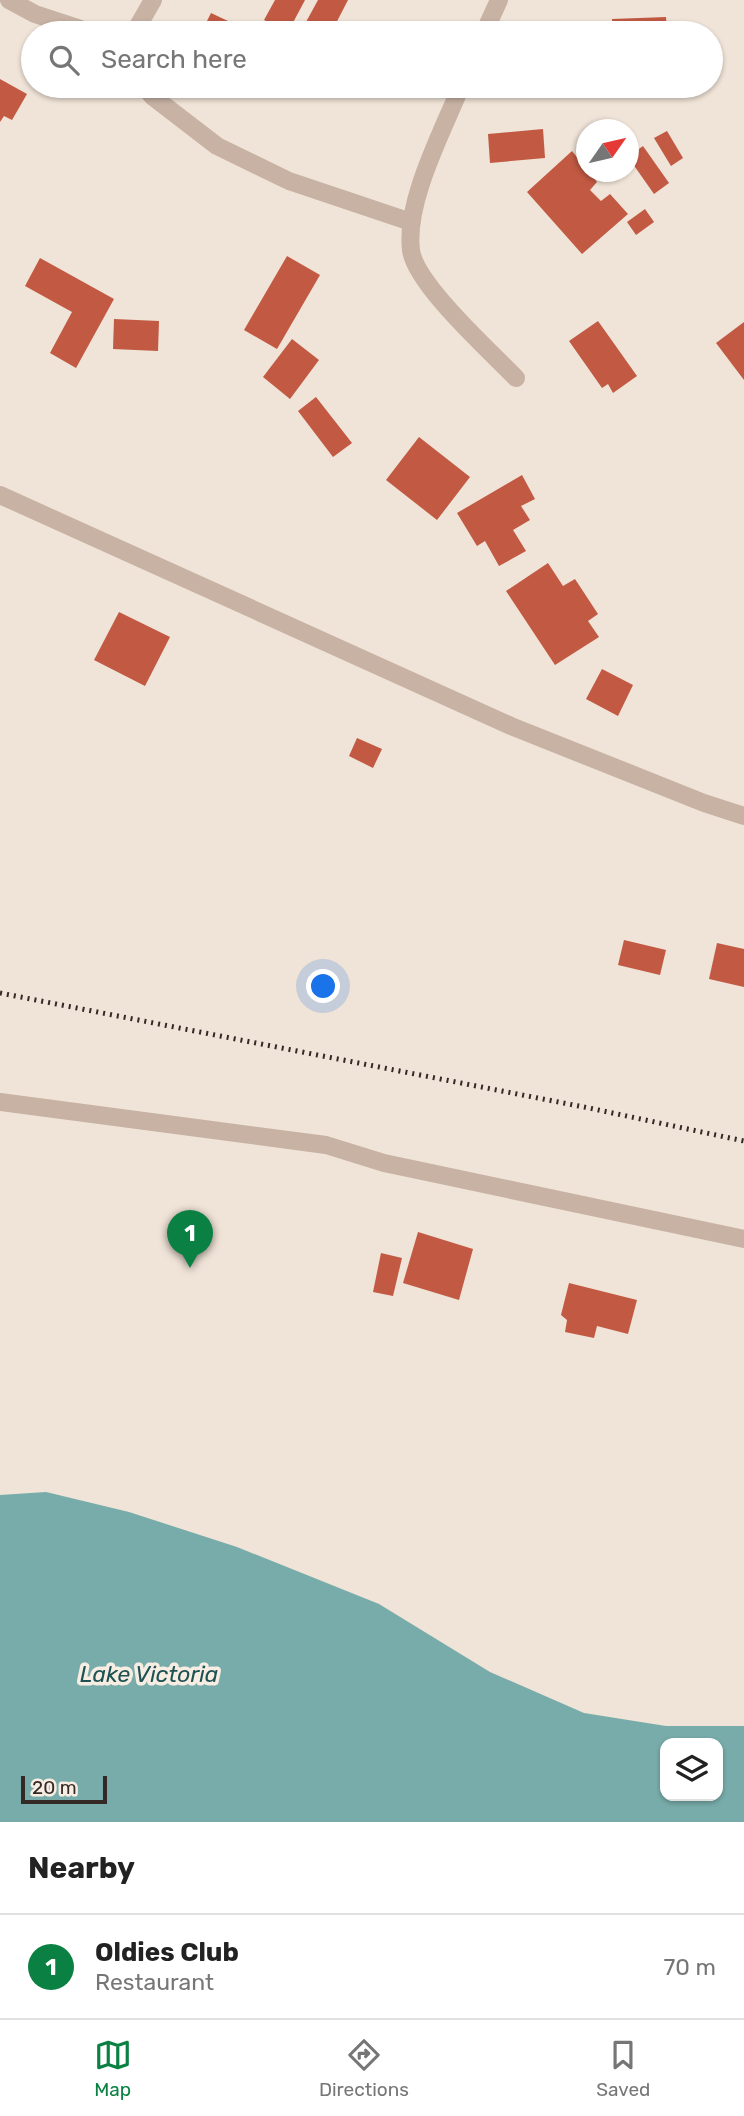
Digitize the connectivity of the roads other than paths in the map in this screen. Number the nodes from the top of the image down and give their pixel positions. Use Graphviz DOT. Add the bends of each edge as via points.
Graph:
graph roads {
  1 [pos="9,0"];
  2 [pos="152,0"];
  3 [pos="499,0"];
  4 [pos="56,21"];
  5 [pos="141,21"];
  6 [pos="489,21"];
  7 [pos="155,98"];
  8 [pos="456,98"];
  9 [pos="411,222"];
  10 [pos="516,378"];
  11 [pos="0,495"];
  12 [pos="744,816"];
  13 [pos="0,1101"];
  14 [pos="744,1239"];
  1 -- 4 [label="street"];
  2 -- 5 [label="street"];
  3 -- 6 [label="street"];
  7 -- 9 [label="street" via="217,146 289,181"];
  8 -- 9 [label="street" via="416,197"];
  9 -- 10 [label="street" via="411,252 422,274"];
  11 -- 12 [label="street" via="511,726"];
  13 -- 14 [label="street" via="326,1144 384,1163"];
}
